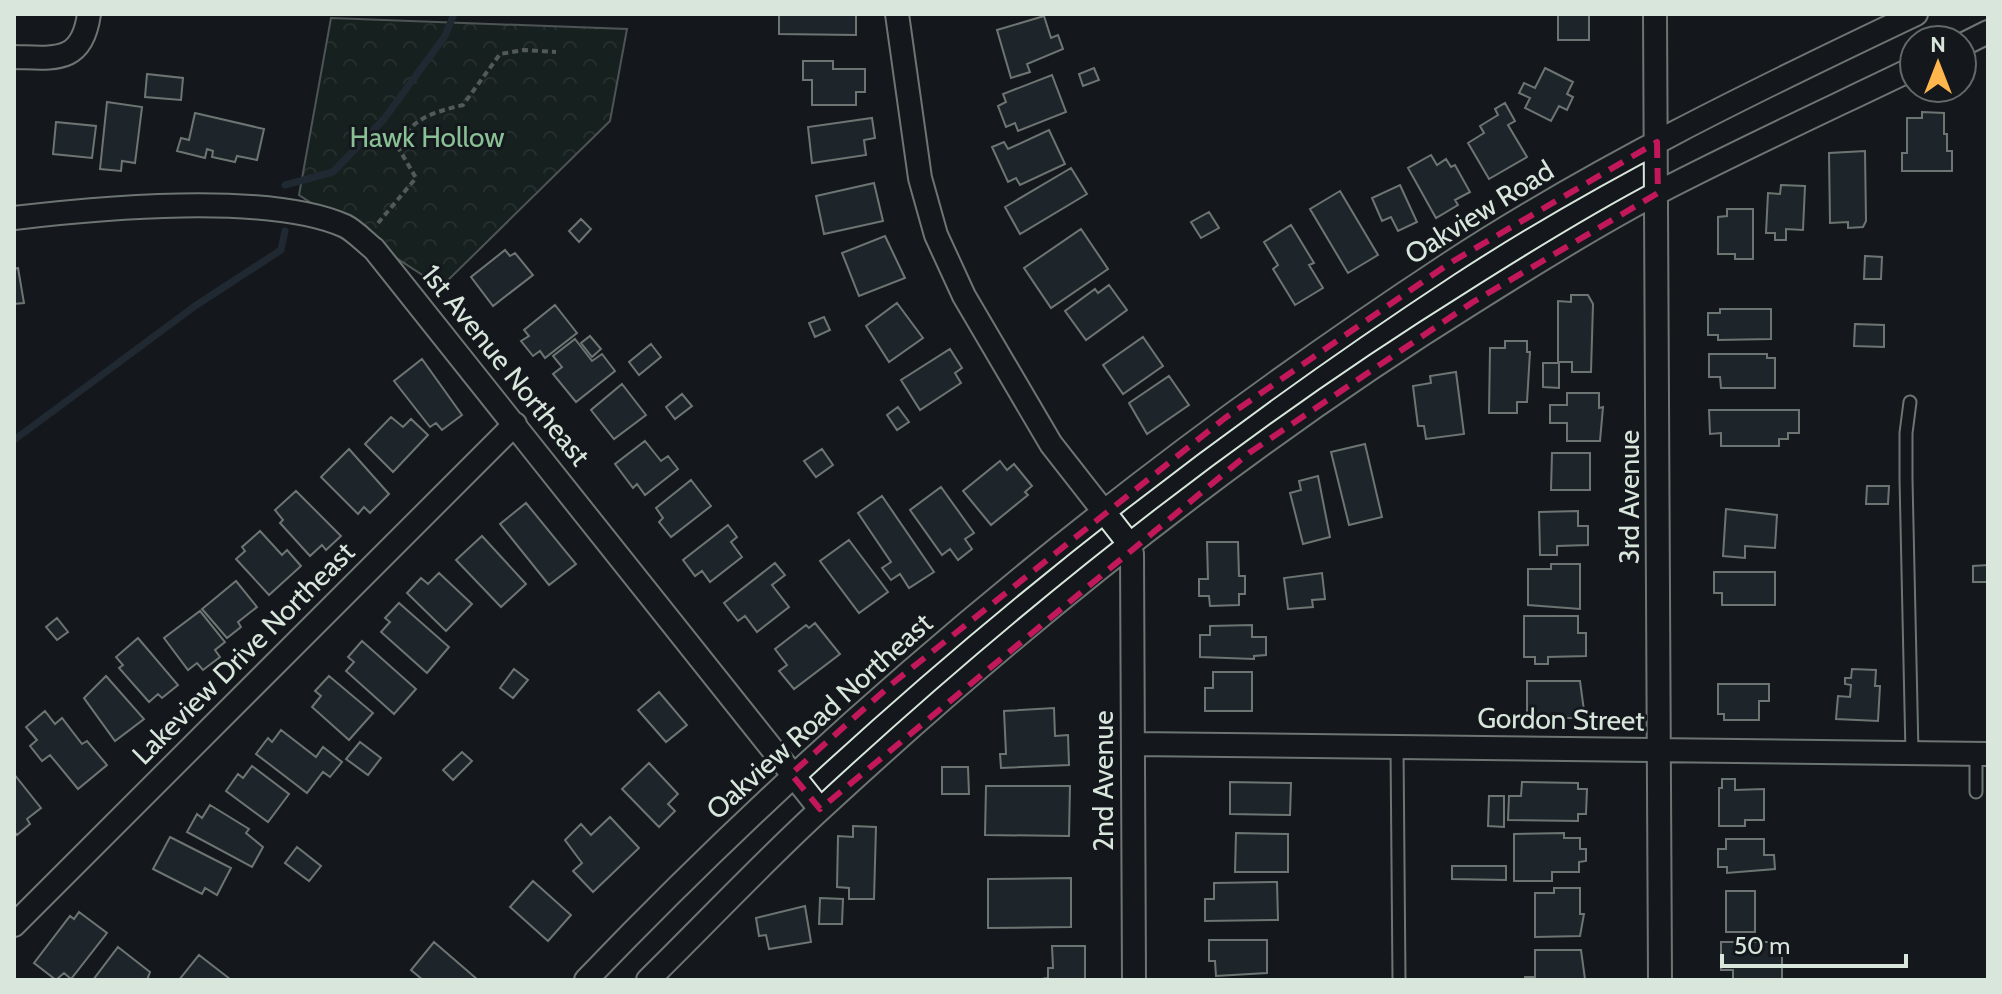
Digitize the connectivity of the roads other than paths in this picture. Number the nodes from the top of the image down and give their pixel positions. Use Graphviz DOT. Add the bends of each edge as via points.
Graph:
graph roads {
  1 [pos="89,14"];
  2 [pos="897,14"];
  3 [pos="1655,14"];
  4 [pos="1916,14"];
  5 [pos="14,57"];
  6 [pos="1898,76"];
  7 [pos="1657,142"];
  8 [pos="1658,193"];
  9 [pos="14,218"];
  10 [pos="1910,402"];
  11 [pos="515,424"];
  12 [pos="1105,511"];
  13 [pos="1130,545"];
  14 [pos="1134,744"];
  15 [pos="1397,747"];
  16 [pos="1659,750"];
  17 [pos="1912,753"];
  18 [pos="1982,754"];
  19 [pos="791,774"];
  20 [pos="1976,792"];
  21 [pos="820,809"];
  22 [pos="14,925"];
  23 [pos="588,979"];
  24 [pos="648,980"];
  25 [pos="1134,980"];
  26 [pos="1399,980"];
  27 [pos="1660,980"];
  1 -- 5 [label="street" via="86,34 72,53"];
  2 -- 12 [label="street" via="920,178 936,235 964,296 1051,444"];
  3 -- 7 [label="street, 3rd Avenue"];
  4 -- 7 [label="street, Oakview Road"];
  6 -- 8 [label="street"];
  7 -- 8 [label="street, 3rd Avenue"];
  7 -- 12 [label="street, Oakview Road" via="1450,263 1225,418"];
  8 -- 13 [label="street" via="1473,302 1249,453"];
  8 -- 16 [label="street, 3rd Avenue"];
  9 -- 11 [label="street, 1st Avenue Northeast" via="229,205 347,227"];
  10 -- 17 [label="lane" via="1906,479"];
  11 -- 19 [label="street, 1st Avenue Northeast"];
  11 -- 22 [label="street, Lakeview Drive Northeast"];
  12 -- 13 [label="street"];
  12 -- 19 [label="street, Oakview Road Northeast" via="893,683"];
  13 -- 14 [label="street, 2nd Avenue"];
  13 -- 21 [label="street"];
  14 -- 15 [label="street, Gordon Street"];
  14 -- 25 [label="street, 2nd Avenue"];
  15 -- 16 [label="street, Gordon Street"];
  15 -- 26 [label="lane"];
  16 -- 17 [label="street, Gordon Street"];
  16 -- 27 [label="street, 3rd Avenue"];
  17 -- 18 [label="street, Gordon Street"];
  18 -- 20 [label="lane"];
  19 -- 21 [label="street, 1st Avenue Northeast"];
  19 -- 23 [label="street, Oakview Road Northeast"];
  21 -- 24 [label="street"];
}
